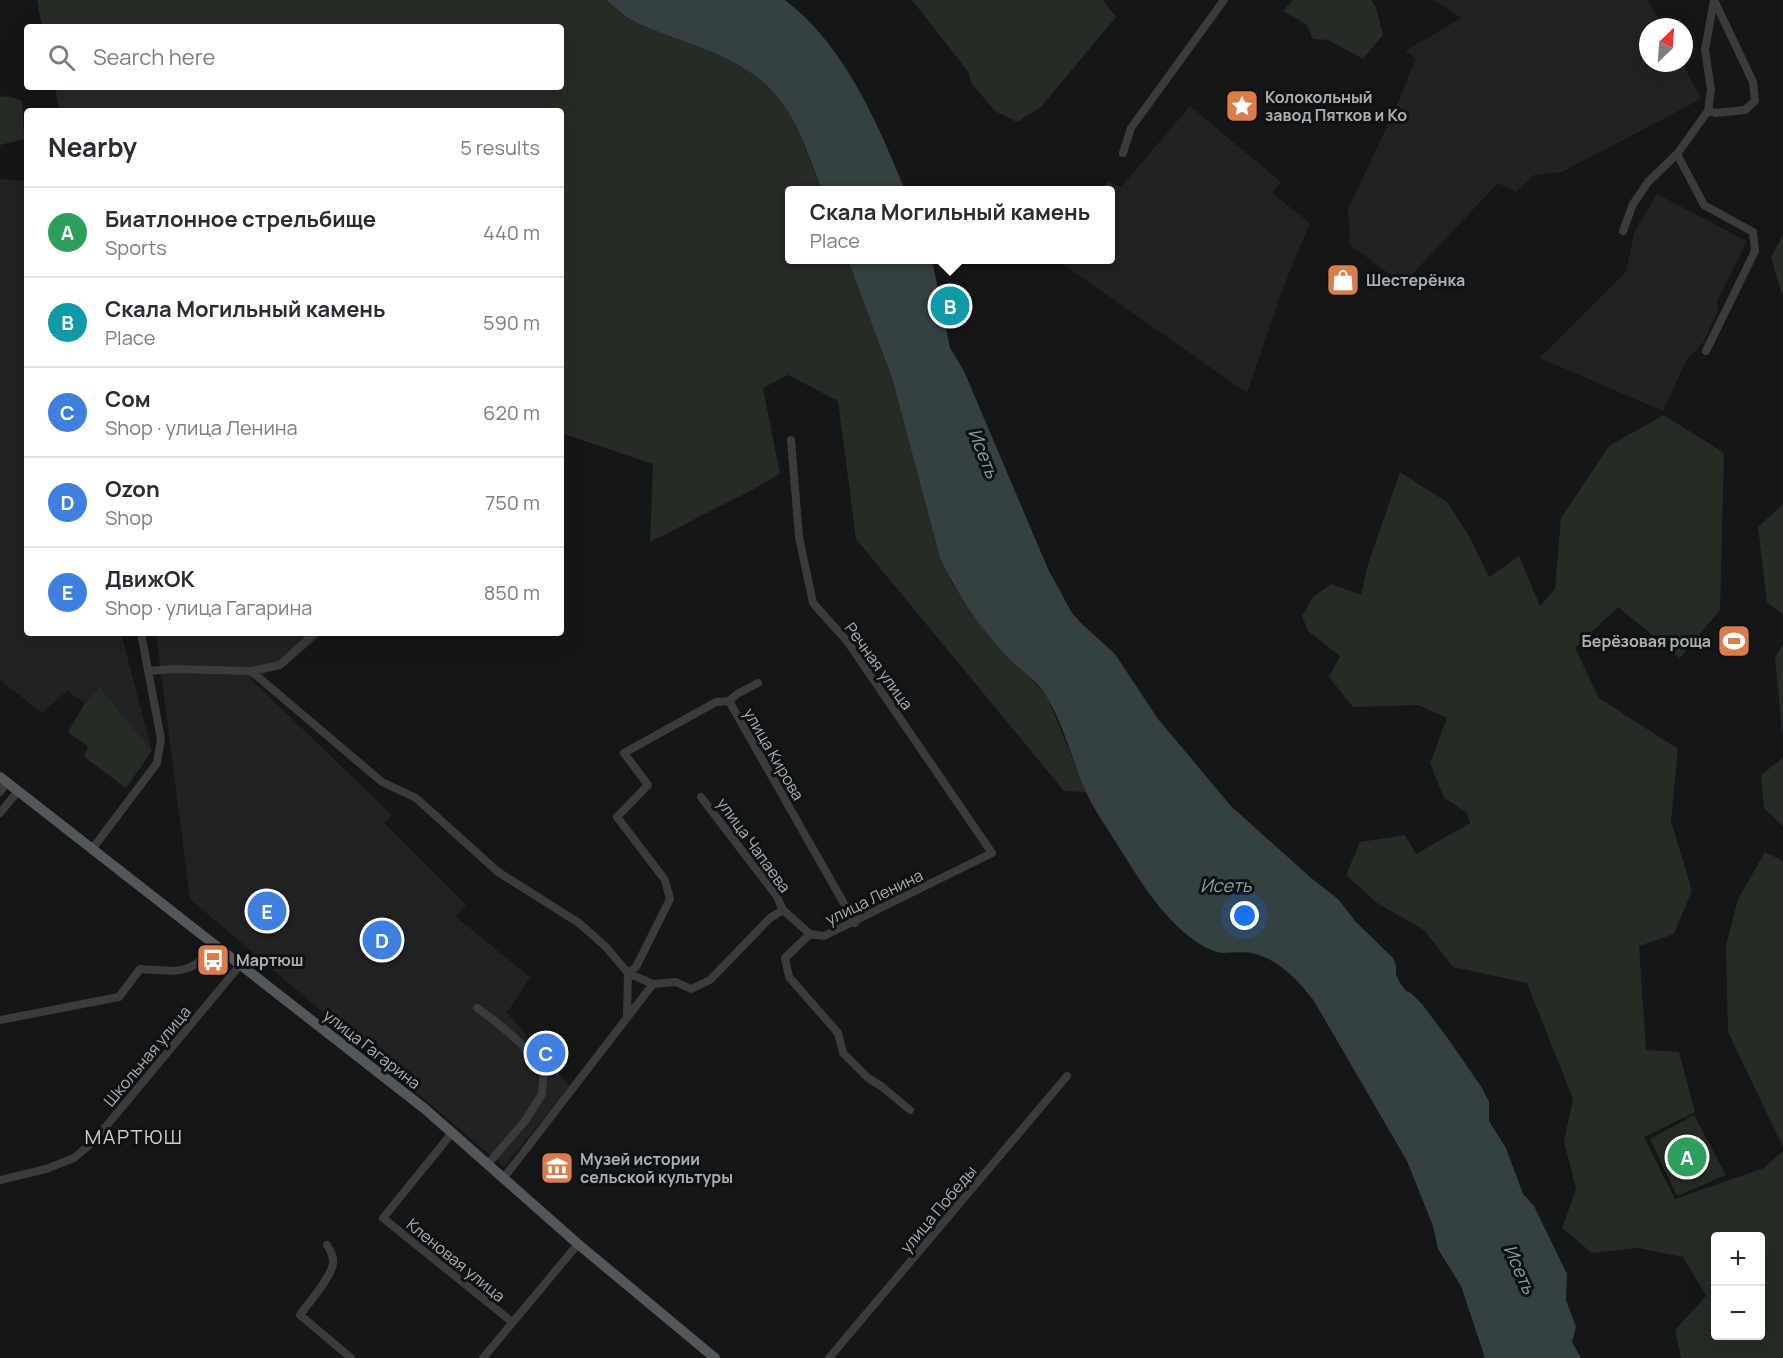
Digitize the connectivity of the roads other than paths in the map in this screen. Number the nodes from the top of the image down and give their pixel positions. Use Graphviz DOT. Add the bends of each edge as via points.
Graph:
graph roads {
  1 [pos="1224,0"];
  2 [pos="1714,0"];
  3 [pos="1708,111"];
  4 [pos="1123,153"];
  5 [pos="1677,154"];
  6 [pos="1623,231"];
  7 [pos="1706,351"];
  8 [pos="791,440"];
  9 [pos="142,636"];
  10 [pos="312,636"];
  11 [pos="148,671"];
  12 [pos="251,671"];
  13 [pos="758,683"];
  14 [pos="729,701"];
  15 [pos="4,780"];
  16 [pos="18,791"];
  17 [pos="0,792"];
  18 [pos="701,797"];
  19 [pos="0,813"];
  20 [pos="93,848"];
  21 [pos="992,853"];
  22 [pos="783,910"];
  23 [pos="855,923"];
  24 [pos="810,934"];
  25 [pos="217,945"];
  26 [pos="241,964"];
  27 [pos="628,973"];
  28 [pos="653,984"];
  29 [pos="477,1008"];
  30 [pos="627,1015"];
  31 [pos="0,1020"];
  32 [pos="1067,1076"];
  33 [pos="910,1110"];
  34 [pos="453,1133"];
  35 [pos="487,1165"];
  36 [pos="503,1179"];
  37 [pos="0,1180"];
  38 [pos="578,1244"];
  39 [pos="327,1245"];
  40 [pos="512,1322"];
  41 [pos="351,1358"];
  42 [pos="483,1358"];
  43 [pos="715,1358"];
  44 [pos="829,1358"];
  1 -- 4 [label="street" via="1131,128"];
  2 -- 3 [label="street" via="1705,50 1711,90"];
  2 -- 3 [label="street" via="1753,82 1755,101 1745,110"];
  3 -- 5 [label="street"];
  5 -- 6 [label="street" via="1648,182 1633,204"];
  5 -- 7 [label="street" via="1704,205 1753,232 1755,251"];
  8 -- 21 [label="street, Речная улица" via="799,537 813,603 847,640"];
  9 -- 11 [label="street"];
  10 -- 12 [label="street" via="280,665"];
  11 -- 12 [label="street"];
  11 -- 20 [label="street" via="161,739 157,763"];
  12 -- 27 [label="street" via="382,782 416,798 498,872 579,923"];
  13 -- 14 [label="street"];
  14 -- 23 [label="street, улица Кирова"];
  14 -- 27 [label="street, улица Кирова" via="716,702 624,753 648,785 617,817 665,880 670,899 636,967"];
  15 -- 16 [label="main road, улица Гагарина"];
  15 -- 17 [label="street"];
  16 -- 19 [label="street"];
  16 -- 20 [label="main road, улица Гагарина"];
  18 -- 22 [label="street, улица Чапаева" via="776,895"];
  20 -- 25 [label="main road, улица Гагарина"];
  21 -- 23 [label="street, улица Ленина"];
  22 -- 24 [label="street, улица Ленина"];
  22 -- 28 [label="street" via="770,918 710,980 691,989 676,982"];
  23 -- 24 [label="street, улица Ленина" via="824,936"];
  24 -- 33 [label="street" via="785,958 789,977 838,1033 843,1053"];
  25 -- 26 [label="main road, улица Гагарина"];
  25 -- 31 [label="street" via="201,962 183,971 140,969 119,997"];
  26 -- 34 [label="main road, улица Гагарина"];
  26 -- 37 [label="street, Школьная улица" via="93,1142 75,1158"];
  27 -- 28 [label="street"];
  27 -- 30 [label="street"];
  28 -- 30 [label="street"];
  29 -- 35 [label="street" via="507,1029 544,1069 542,1094 525,1121"];
  30 -- 36 [label="street"];
  32 -- 44 [label="street, улица Победы"];
  34 -- 35 [label="main road, улица Гагарина"];
  34 -- 40 [label="street, Кленовая улица" via="383,1218"];
  35 -- 36 [label="main road, улица Гагарина"];
  36 -- 38 [label="main road, улица Гагарина"];
  38 -- 40 [label="street"];
  38 -- 43 [label="main road, улица Гагарина"];
  39 -- 41 [label="street" via="334,1263 300,1315"];
  40 -- 42 [label="street"];
}
